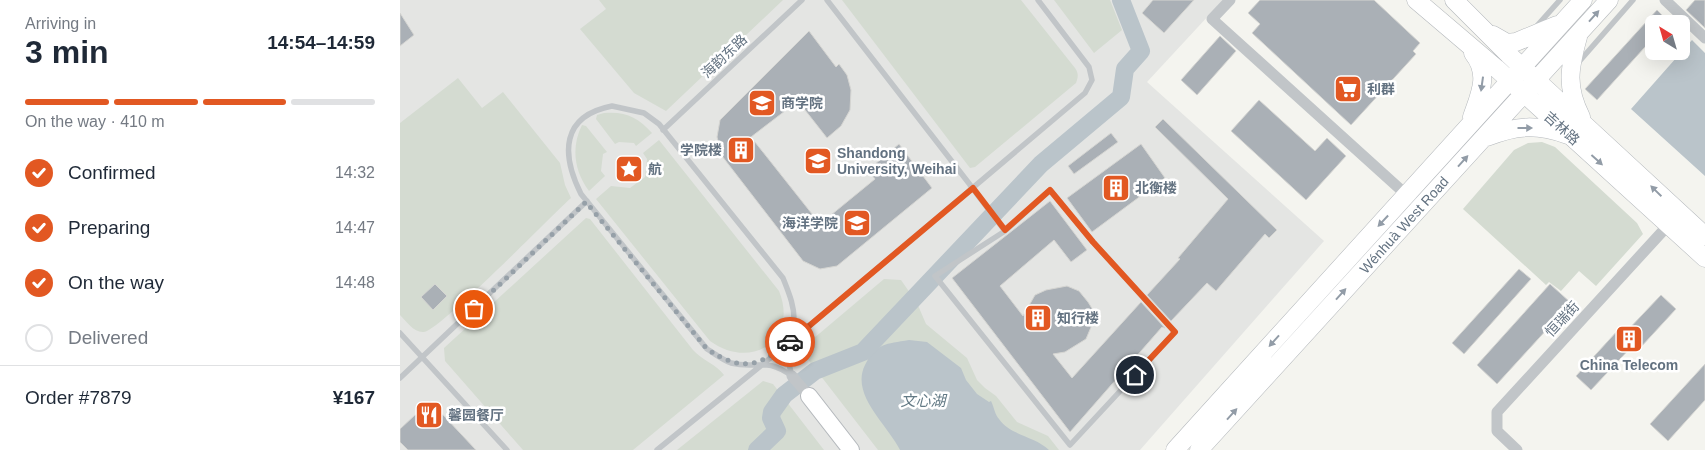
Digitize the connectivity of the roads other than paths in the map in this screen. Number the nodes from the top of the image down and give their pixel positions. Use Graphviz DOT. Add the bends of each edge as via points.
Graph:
graph roads {
  1 [pos="802,0"];
  2 [pos="828,0"];
  3 [pos="1038,0"];
  4 [pos="1230,0"];
  5 [pos="1416,0"];
  6 [pos="1454,0"];
  7 [pos="1560,0"];
  8 [pos="1583,0"];
  9 [pos="1609,0"];
  10 [pos="1633,0"];
  11 [pos="1664,0"];
  12 [pos="1677,4"];
  13 [pos="1564,21"];
  14 [pos="1484,30"];
  15 [pos="1579,32"];
  16 [pos="1525,38"];
  17 [pos="1705,38"];
  18 [pos="1466,45"];
  19 [pos="1521,67"];
  20 [pos="1570,71"];
  21 [pos="1509,80"];
  22 [pos="1536,80"];
  23 [pos="1524,93"];
  24 [pos="1585,124"];
  25 [pos="1469,126"];
  26 [pos="663,130"];
  27 [pos="1570,135"];
  28 [pos="1482,139"];
  29 [pos="971,186"];
  30 [pos="1407,195"];
  31 [pos="586,202"];
  32 [pos="1420,208"];
  33 [pos="1674,219"];
  34 [pos="1005,230"];
  35 [pos="1705,236"];
  36 [pos="1705,258"];
  37 [pos="794,324"];
  38 [pos="400,333"];
  39 [pos="790,342"];
  40 [pos="776,353"];
  41 [pos="423,357"];
  42 [pos="763,364"];
  43 [pos="743,365"];
  44 [pos="792,376"];
  45 [pos="400,378"];
  46 [pos="809,396"];
  47 [pos="507,450"];
  48 [pos="657,450"];
  49 [pos="851,450"];
  50 [pos="1174,450"];
  51 [pos="1199,450"];
  52 [pos="1517,450"];
  1 -- 26 [label="lane, 海韵东路"];
  2 -- 29 [label="lane"];
  3 -- 29 [label="lane" via="1089,67 1092,80 1085,93"];
  4 -- 30 [label="street" via="1212,19"];
  5 -- 18 [label="main road, 吉林路"];
  6 -- 14 [label="main road, 吉林路"];
  7 -- 16 [label="lane"];
  8 -- 13 [label="main road, Wénhuà West Road"];
  15 -- 9 [label="main road, Wénhuà West Road, one-way"];
  10 -- 20 [label="lane"];
  11 -- 12 [label="street"];
  12 -- 17 [label="street"];
  13 -- 16 [label="main road"];
  13 -- 19 [label="main road, Wénhuà West Road"];
  14 -- 16 [label="main road" via="1507,43"];
  14 -- 19 [label="main road, 吉林路"];
  15 -- 20 [label="main road"];
  15 -- 22 [label="main road, Wénhuà West Road"];
  18 -- 21 [label="main road, 吉林路"];
  18 -- 25 [label="main road, one-way" via="1480,62 1484,78"];
  19 -- 21 [label="main road, Wénhuà West Road"];
  19 -- 22 [label="main road, 吉林路"];
  20 -- 24 [label="main road" via="1572,98"];
  21 -- 23 [label="main road, 吉林路"];
  21 -- 25 [label="main road, Wénhuà West Road"];
  22 -- 23 [label="main road, Wénhuà West Road"];
  22 -- 24 [label="main road, 吉林路"];
  23 -- 27 [label="main road, 吉林路"];
  23 -- 28 [label="main road, Wénhuà West Road"];
  33 -- 24 [label="main road, 吉林路, one-way"];
  25 -- 30 [label="main road, Wénhuà West Road"];
  26 -- 31 [label="lane" via="644,113 629,108 612,106 584,116 574,127 568,142 574,179"];
  26 -- 37 [label="lane" via="782,278 791,298"];
  28 -- 27 [label="main road, one-way" via="1510,128 1528,127"];
  27 -- 33 [label="main road, 吉林路, one-way"];
  32 -- 28 [label="main road, Wénhuà West Road, one-way"];
  29 -- 34 [label="lane"];
  29 -- 39 [label="lane"];
  30 -- 32 [label="street"];
  30 -- 50 [label="main road, Wénhuà West Road, one-way"];
  31 -- 41 [label="lane"];
  31 -- 43 [label="lane" via="701,343 729,362"];
  51 -- 32 [label="main road, Wénhuà West Road, one-way"];
  33 -- 35 [label="main road, 吉林路"];
  33 -- 36 [label="main road, 吉林路"];
  33 -- 52 [label="street, 恒瑞街" via="1497,412 1497,431"];
  34 -- 34 [label="lane" via="1050,190 1175,332 1070,445 935,276"];
  37 -- 39 [label="lane"];
  37 -- 40 [label="lane" via="786,342"];
  38 -- 41 [label="lane"];
  39 -- 40 [label="lane"];
  39 -- 44 [label="lane" via="787,358"];
  40 -- 42 [label="lane"];
  40 -- 43 [label="lane"];
  41 -- 45 [label="lane"];
  41 -- 47 [label="lane"];
  42 -- 43 [label="lane"];
  42 -- 44 [label="lane" via="778,365"];
  42 -- 48 [label="lane"];
  44 -- 46 [label="street"];
  46 -- 49 [label="main road"];
}
